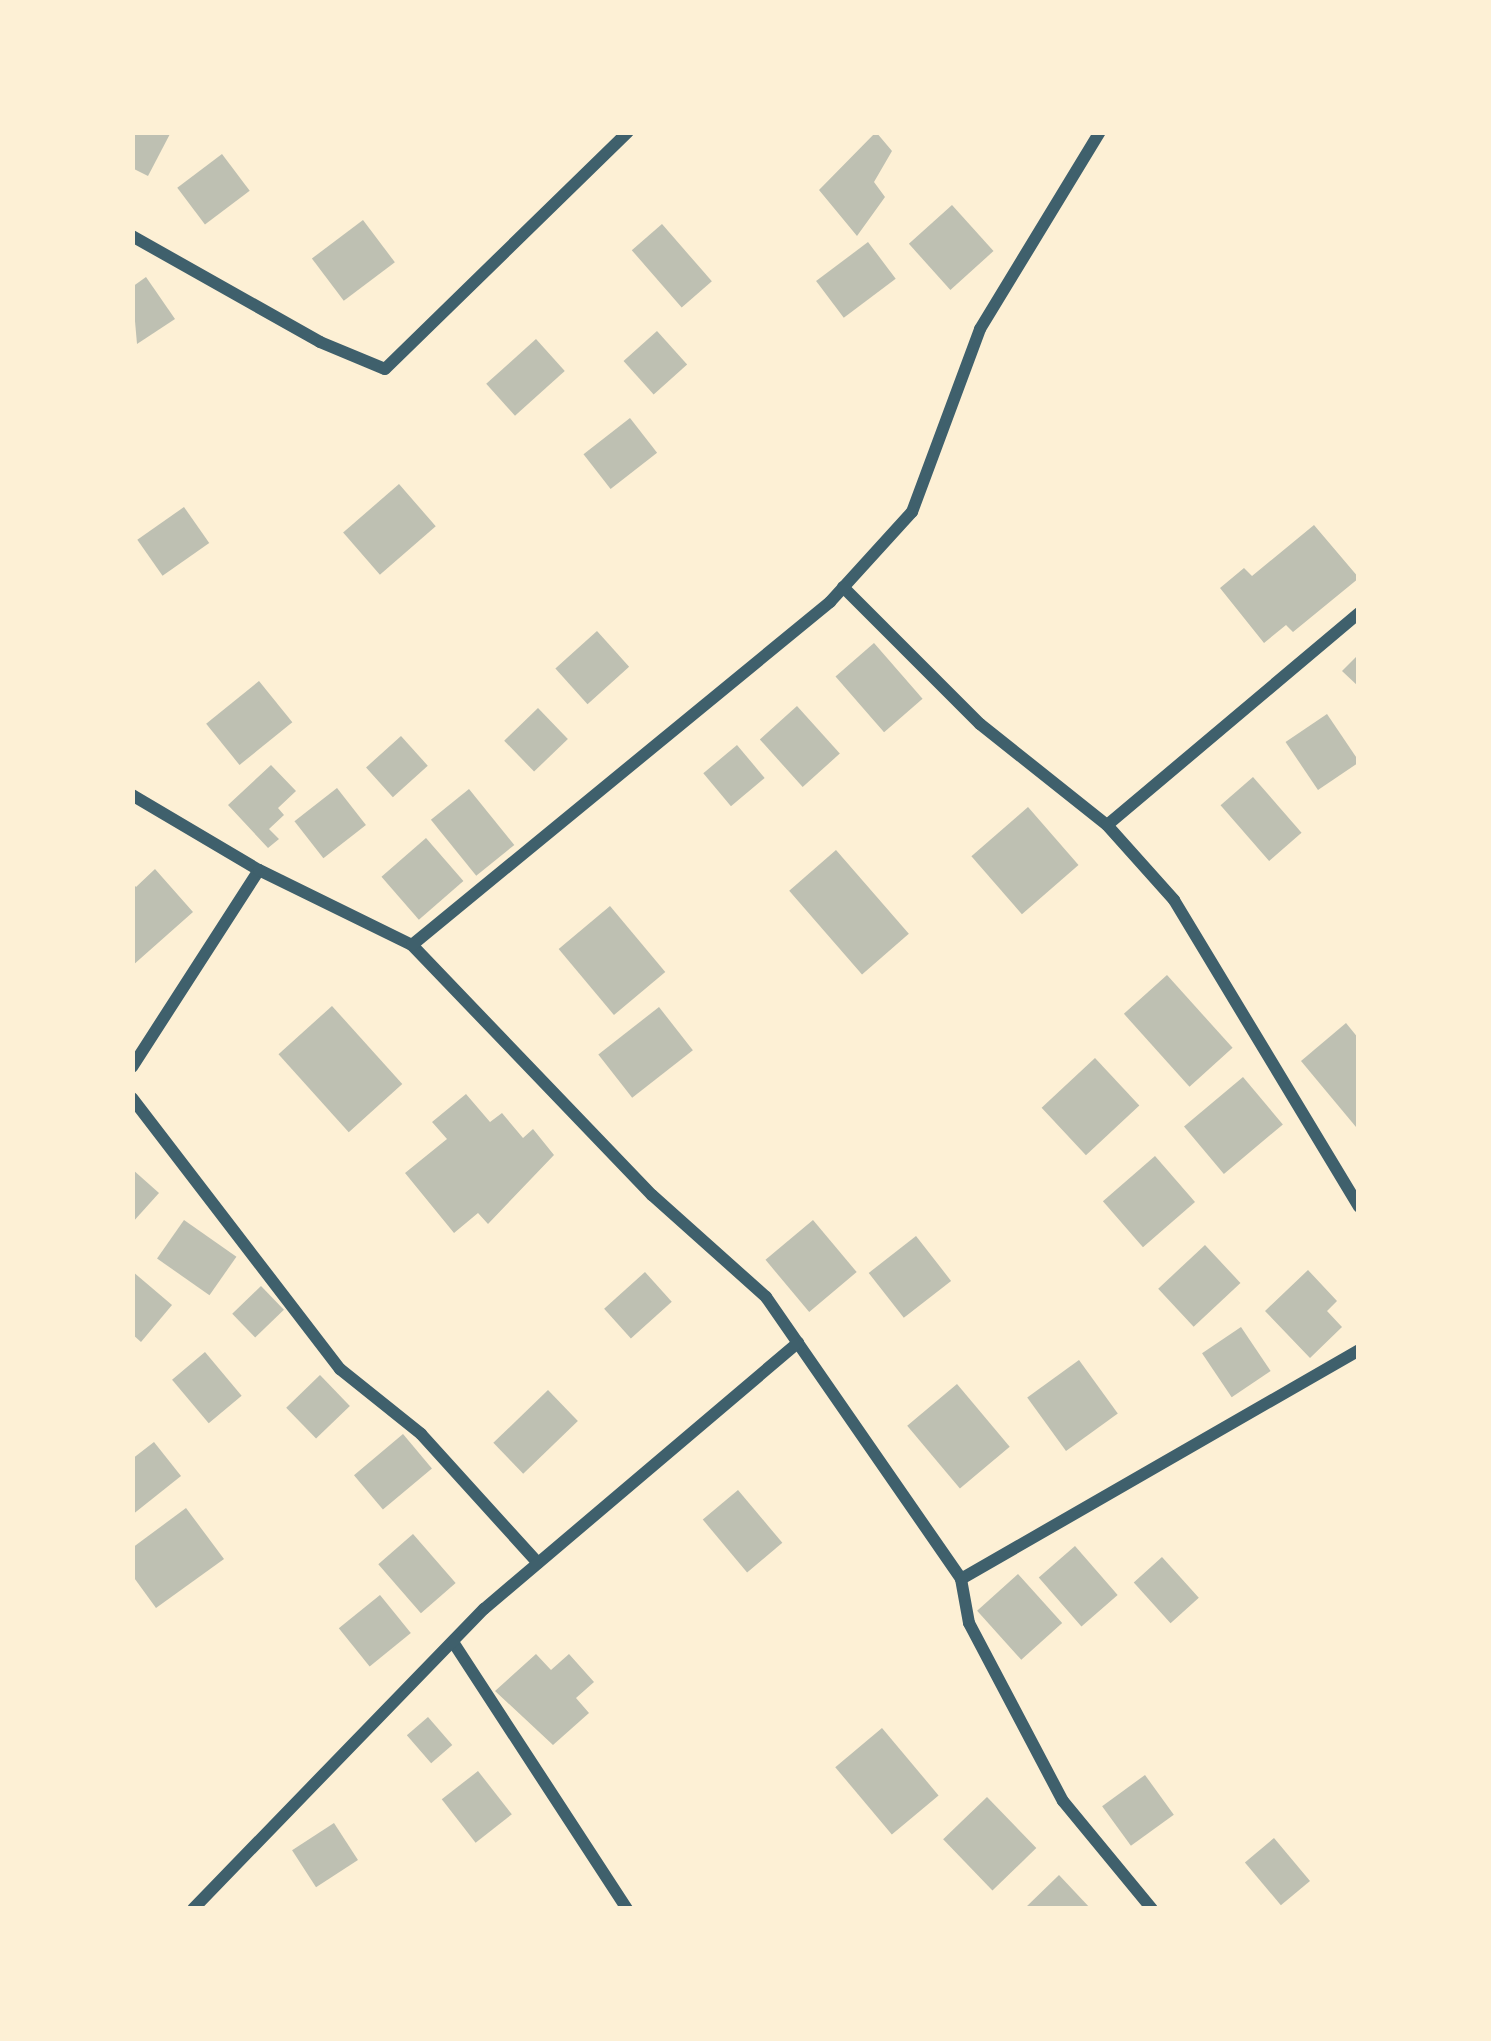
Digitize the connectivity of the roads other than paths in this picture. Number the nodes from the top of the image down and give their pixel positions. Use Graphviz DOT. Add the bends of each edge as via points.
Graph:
graph roads {
  1 [pos="628,132"];
  2 [pos="1100,132"];
  3 [pos="132,236"];
  4 [pos="843,587"];
  5 [pos="1359,613"];
  6 [pos="132,795"];
  7 [pos="1108,825"];
  8 [pos="259,869"];
  9 [pos="412,945"];
  10 [pos="132,1067"];
  11 [pos="132,1098"];
  12 [pos="1359,1207"];
  13 [pos="798,1342"];
  14 [pos="1359,1350"];
  15 [pos="538,1563"];
  16 [pos="961,1580"];
  17 [pos="453,1642"];
  18 [pos="194,1909"];
  19 [pos="627,1909"];
  20 [pos="1152,1909"];
  1 -- 3 [label="street" via="385,369 320,342"];
  2 -- 4 [label="street" via="980,329 912,512"];
  4 -- 7 [label="street" via="980,724"];
  4 -- 9 [label="street"];
  5 -- 7 [label="street"];
  6 -- 8 [label="street"];
  7 -- 12 [label="street" via="1174,900"];
  8 -- 9 [label="street"];
  8 -- 10 [label="street"];
  9 -- 13 [label="street" via="652,1196 766,1297"];
  11 -- 15 [label="street" via="340,1369 421,1434"];
  13 -- 15 [label="street"];
  13 -- 16 [label="street"];
  14 -- 16 [label="street"];
  15 -- 17 [label="street"];
  16 -- 20 [label="street" via="969,1623 1063,1801"];
  17 -- 18 [label="street"];
  17 -- 19 [label="street"];
}
